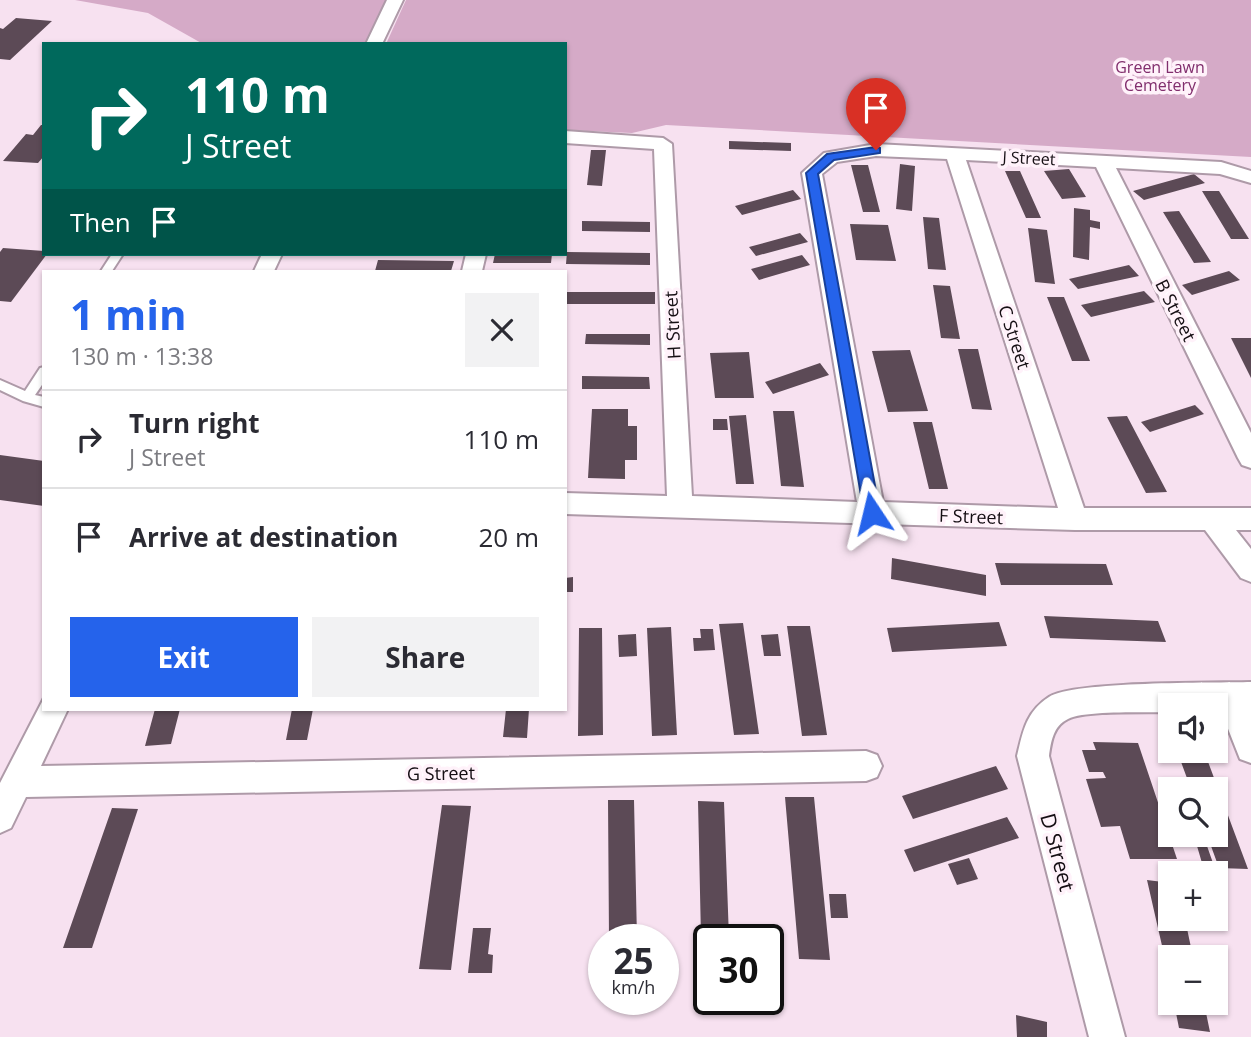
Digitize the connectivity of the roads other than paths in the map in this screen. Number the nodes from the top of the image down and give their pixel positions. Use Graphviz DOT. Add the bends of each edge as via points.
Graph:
graph roads {
  1 [pos="395,0"];
  2 [pos="375,42"];
  3 [pos="567,137"];
  4 [pos="955,156"];
  5 [pos="1102,162"];
  6 [pos="812,173"];
  7 [pos="1251,177"];
  8 [pos="42,374"];
  9 [pos="0,385"];
  10 [pos="27,398"];
  11 [pos="42,402"];
  12 [pos="1251,458"];
  13 [pos="567,503"];
  14 [pos="680,507"];
  15 [pos="872,513"];
  16 [pos="1075,519"];
  17 [pos="1212,519"];
  18 [pos="1251,519"];
  19 [pos="1251,570"];
  20 [pos="1240,696"];
  21 [pos="52,711"];
  22 [pos="1251,748"];
  23 [pos="866,766"];
  24 [pos="17,782"];
  25 [pos="0,817"];
  26 [pos="1107,1037"];
  1 -- 2 [label="street"];
  3 -- 14 [label="street, H Street" via="663,144"];
  4 -- 5 [label="street, J Street"];
  4 -- 6 [label="street, J Street" via="876,150 831,157"];
  4 -- 16 [label="street, C Street"];
  5 -- 7 [label="street, J Street" via="1221,168"];
  5 -- 12 [label="street, B Street"];
  6 -- 15 [label="street"];
  8 -- 10 [label="lane"];
  9 -- 10 [label="lane"];
  10 -- 11 [label="lane"];
  13 -- 14 [label="street, F Street"];
  14 -- 15 [label="street, F Street"];
  15 -- 16 [label="street, F Street"];
  16 -- 17 [label="street, F Street"];
  17 -- 18 [label="street, F Street"];
  17 -- 19 [label="street"];
  20 -- 22 [label="street"];
  20 -- 26 [label="street, D Street" via="1091,701 1060,706 1039,726 1033,756"];
  21 -- 24 [label="street"];
  23 -- 24 [label="street, G Street"];
  24 -- 25 [label="street"];
}
